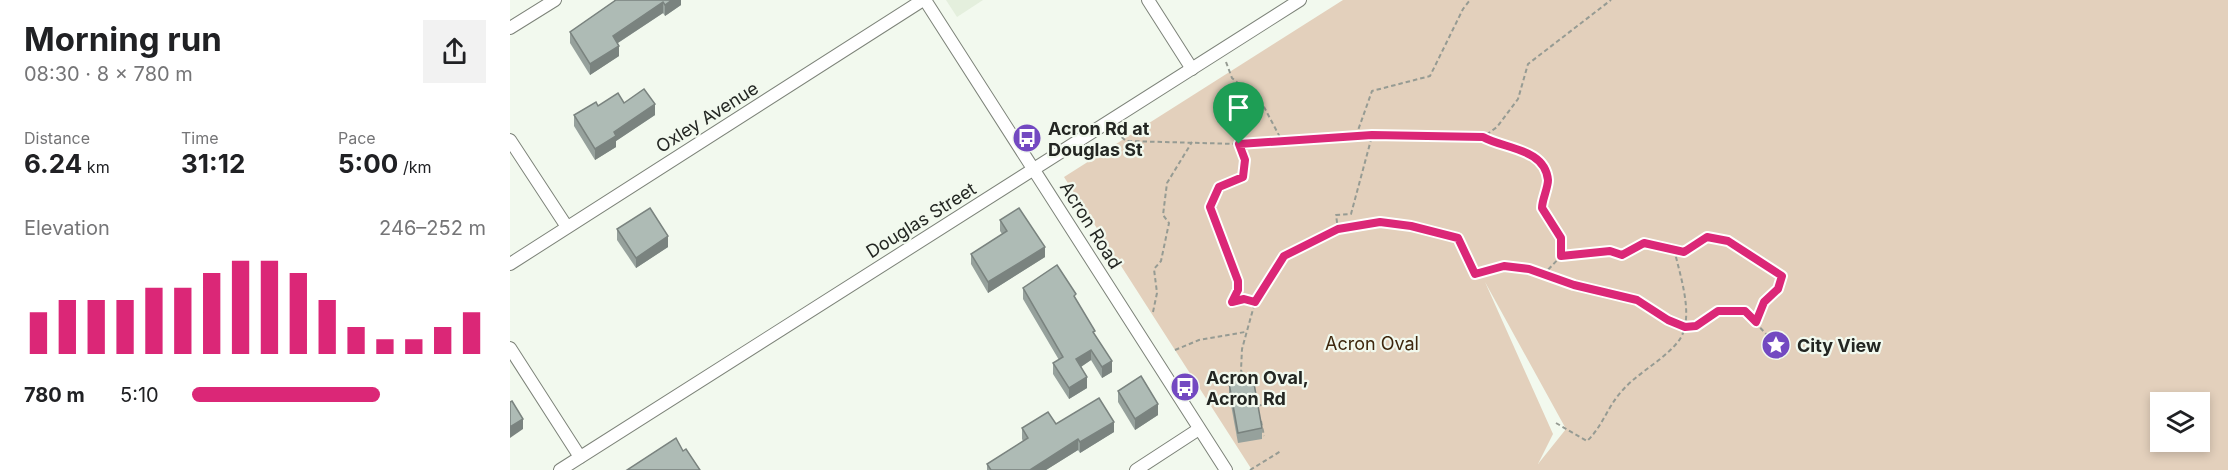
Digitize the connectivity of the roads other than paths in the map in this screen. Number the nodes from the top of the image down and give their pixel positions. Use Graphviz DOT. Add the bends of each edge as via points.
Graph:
graph roads {
  1 [pos="555,0"];
  2 [pos="924,0"];
  3 [pos="1148,0"];
  4 [pos="1300,0"];
  5 [pos="510,28"];
  6 [pos="1192,69"];
  7 [pos="510,140"];
  8 [pos="1035,169"];
  9 [pos="567,227"];
  10 [pos="510,264"];
  11 [pos="510,348"];
  12 [pos="1199,429"];
  13 [pos="580,457"];
  14 [pos="560,470"];
  15 [pos="1136,470"];
  16 [pos="1226,470"];
  1 -- 5 [label="street"];
  2 -- 8 [label="street, Acron Road"];
  2 -- 9 [label="street, Oxley Avenue"];
  3 -- 6 [label="street"];
  4 -- 6 [label="street, Douglas Street"];
  6 -- 8 [label="street, Douglas Street"];
  7 -- 9 [label="street"];
  8 -- 12 [label="street, Acron Road"];
  8 -- 13 [label="street, Douglas Street"];
  9 -- 10 [label="street, Oxley Avenue"];
  11 -- 13 [label="street"];
  12 -- 15 [label="street"];
  12 -- 16 [label="street, Acron Road"];
  13 -- 14 [label="street, Douglas Street"];
}
